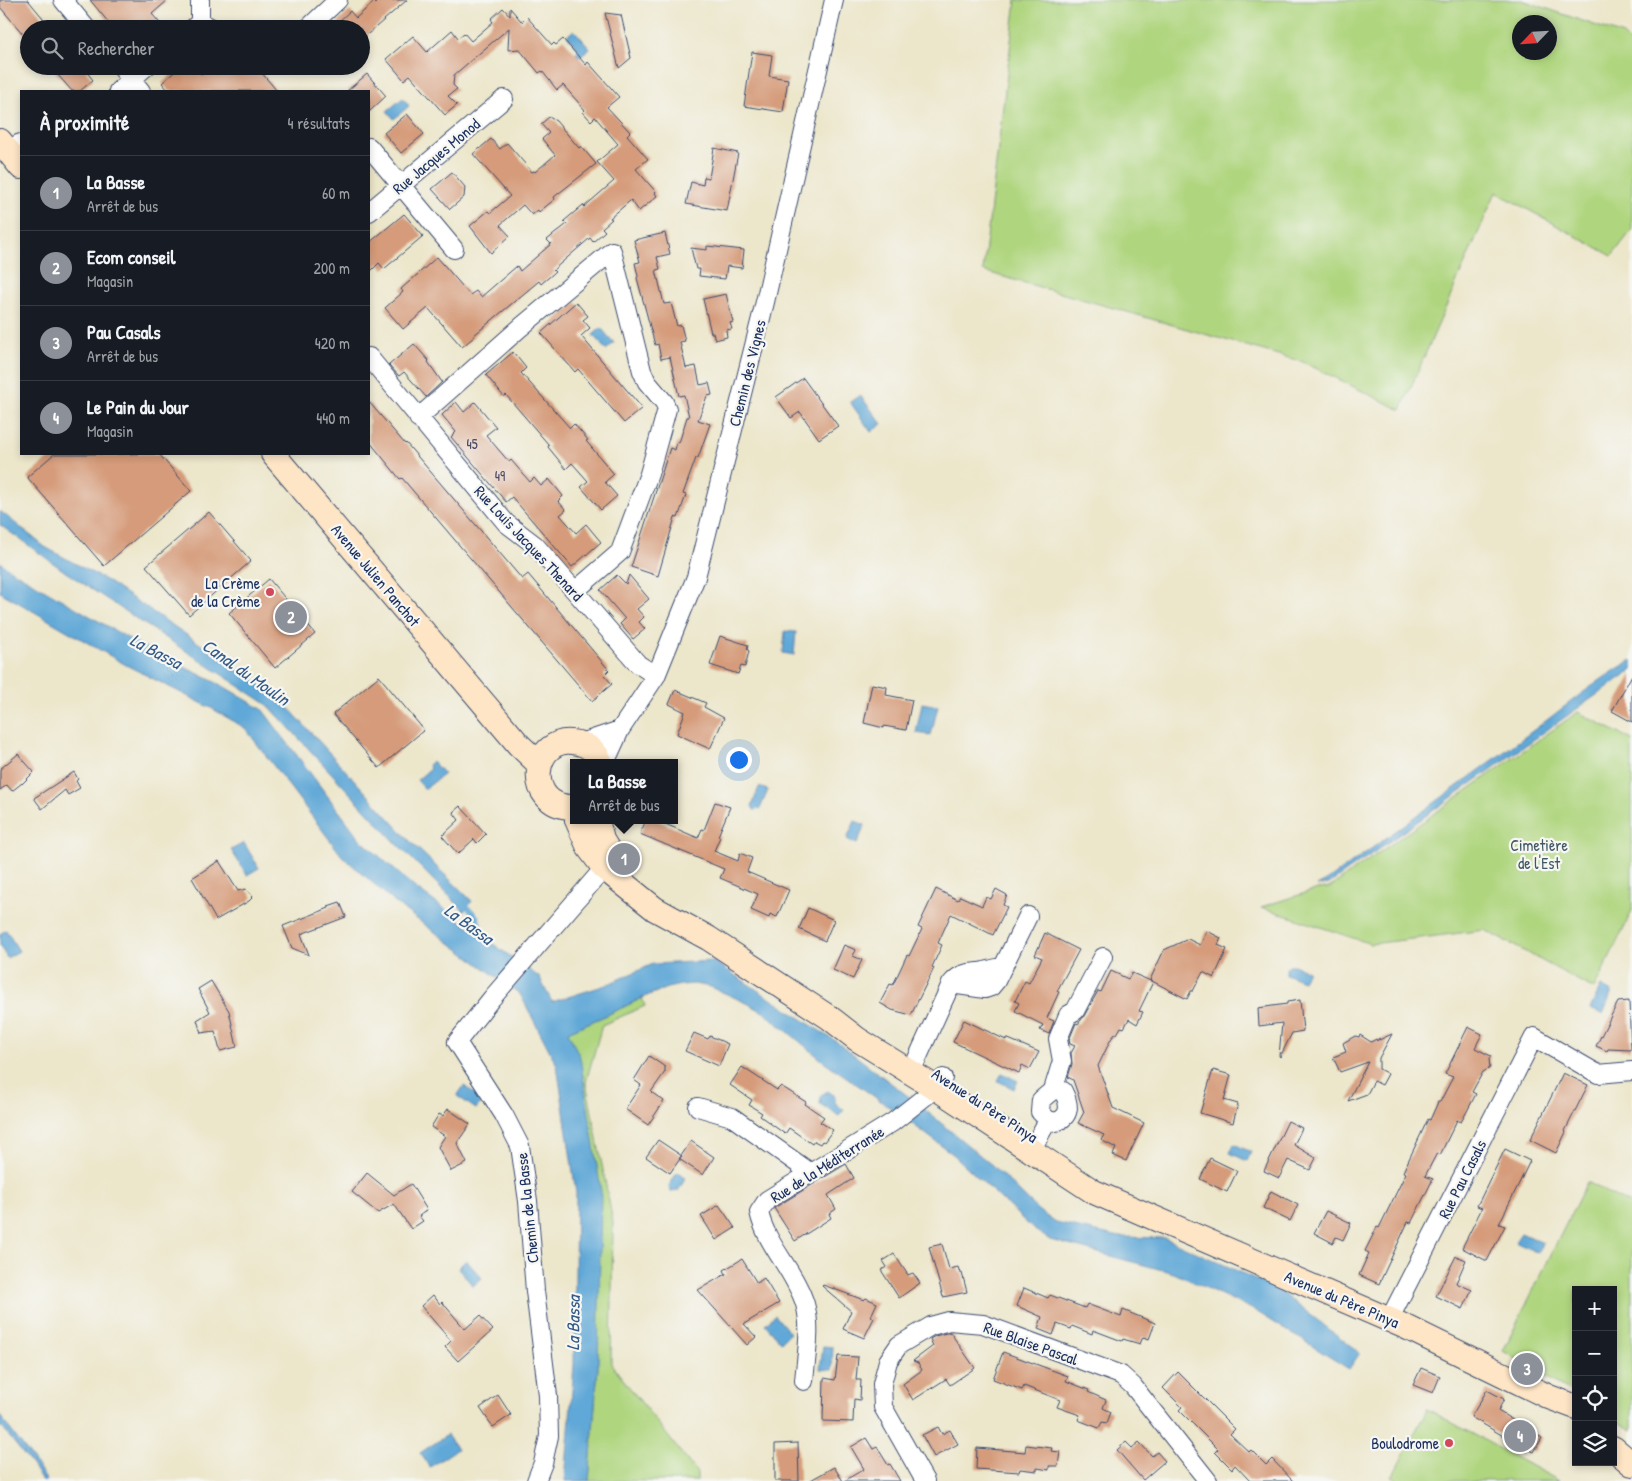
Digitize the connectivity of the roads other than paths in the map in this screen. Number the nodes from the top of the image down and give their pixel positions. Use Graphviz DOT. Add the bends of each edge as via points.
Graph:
graph roads {
  1 [pos="63,0"];
  2 [pos="200,0"];
  3 [pos="338,0"];
  4 [pos="834,0"];
  5 [pos="80,20"];
  6 [pos="202,20"];
  7 [pos="317,20"];
  8 [pos="128,75"];
  9 [pos="136,85"];
  10 [pos="121,90"];
  11 [pos="504,99"];
  12 [pos="0,124"];
  13 [pos="370,148"];
  14 [pos="16,149"];
  15 [pos="401,185"];
  16 [pos="370,211"];
  17 [pos="454,249"];
  18 [pos="370,358"];
  19 [pos="418,418"];
  20 [pos="274,455"];
  21 [pos="575,591"];
  22 [pos="656,676"];
  23 [pos="620,730"];
  24 [pos="581,744"];
  25 [pos="544,757"];
  26 [pos="600,759"];
  27 [pos="607,759"];
  28 [pos="570,810"];
  29 [pos="579,824"];
  30 [pos="598,824"];
  31 [pos="609,863"];
  32 [pos="1028,916"];
  33 [pos="1104,957"];
  34 [pos="914,1066"];
  35 [pos="1632,1071"];
  36 [pos="935,1087"];
  37 [pos="698,1107"];
  38 [pos="1039,1136"];
  39 [pos="811,1174"];
  40 [pos="1390,1320"];
  41 [pos="804,1381"];
  42 [pos="1549,1397"];
  43 [pos="1572,1406"];
  44 [pos="1572,1417"];
  45 [pos="1617,1435"];
  46 [pos="1632,1447"];
  47 [pos="1617,1451"];
  48 [pos="1632,1464"];
  49 [pos="536,1481"];
  50 [pos="925,1481"];
  51 [pos="1208,1481"];
  1 -- 5 [label="street"];
  2 -- 6 [label="street"];
  3 -- 7 [label="street"];
  4 -- 22 [label="street, Chemin des Vignes" via="765,302 696,576"];
  8 -- 9 [label="street"];
  9 -- 10 [label="street"];
  11 -- 15 [label="street, Rue Jacques Monod"];
  12 -- 14 [label="main road"];
  13 -- 15 [label="street"];
  15 -- 16 [label="street, Rue Jacques Monod"];
  15 -- 17 [label="street"];
  18 -- 19 [label="street, Rue Louis Jacques Thenard"];
  19 -- 21 [label="street, Rue Louis Jacques Thenard" via="506,523 535,545"];
  19 -- 21 [label="street" via="612,251 642,371 667,409 649,474 620,552"];
  20 -- 25 [label="main road, Avenue Julien Panchot" via="480,697 526,735"];
  21 -- 22 [label="street, Rue Louis Jacques Thenard" via="638,664"];
  22 -- 23 [label="street, Chemin des Vignes"];
  23 -- 24 [label="street"];
  23 -- 27 [label="street, Chemin des Vignes"];
  24 -- 25 [label="main road" via="564,742"];
  24 -- 26 [label="main road"];
  25 -- 28 [label="main road" via="538,775 539,785 552,802"];
  29 -- 31 [label="main road, Avenue du Père Pinya" via="589,848"];
  30 -- 31 [label="main road, Avenue du Père Pinya"];
  31 -- 34 [label="main road, Avenue du Père Pinya" via="624,870 708,938 857,1039"];
  31 -- 49 [label="street, Chemin de la Basse" via="457,1042 520,1146 548,1396 549,1436"];
  32 -- 34 [label="street" via="991,987 952,984"];
  33 -- 38 [label="street" via="1075,1011 1068,1015 1058,1039 1062,1061 1053,1090 1041,1100"];
  34 -- 36 [label="main road, Avenue du Père Pinya"];
  35 -- 40 [label="street, Rue Pau Casals" via="1598,1074 1534,1037"];
  36 -- 38 [label="main road, Avenue du Père Pinya"];
  36 -- 39 [label="street, Rue de la Méditerranée" via="893,1122"];
  37 -- 39 [label="street" via="732,1117"];
  38 -- 40 [label="main road, Avenue du Père Pinya" via="1094,1192"];
  39 -- 41 [label="street, Rue de la Méditerranée" via="767,1200 758,1212 761,1224 805,1304 808,1327"];
  40 -- 42 [label="main road, Avenue du Père Pinya"];
  42 -- 43 [label="main road, Avenue du Père Pinya"];
  42 -- 44 [label="main road, Avenue du Père Pinya"];
  45 -- 46 [label="main road"];
  47 -- 48 [label="main road"];
  50 -- 51 [label="street, Rue Blaise Pascal" via="883,1407 882,1384 888,1361 899,1345 931,1326 949,1321 983,1324 1120,1375 1133,1386"];
}
